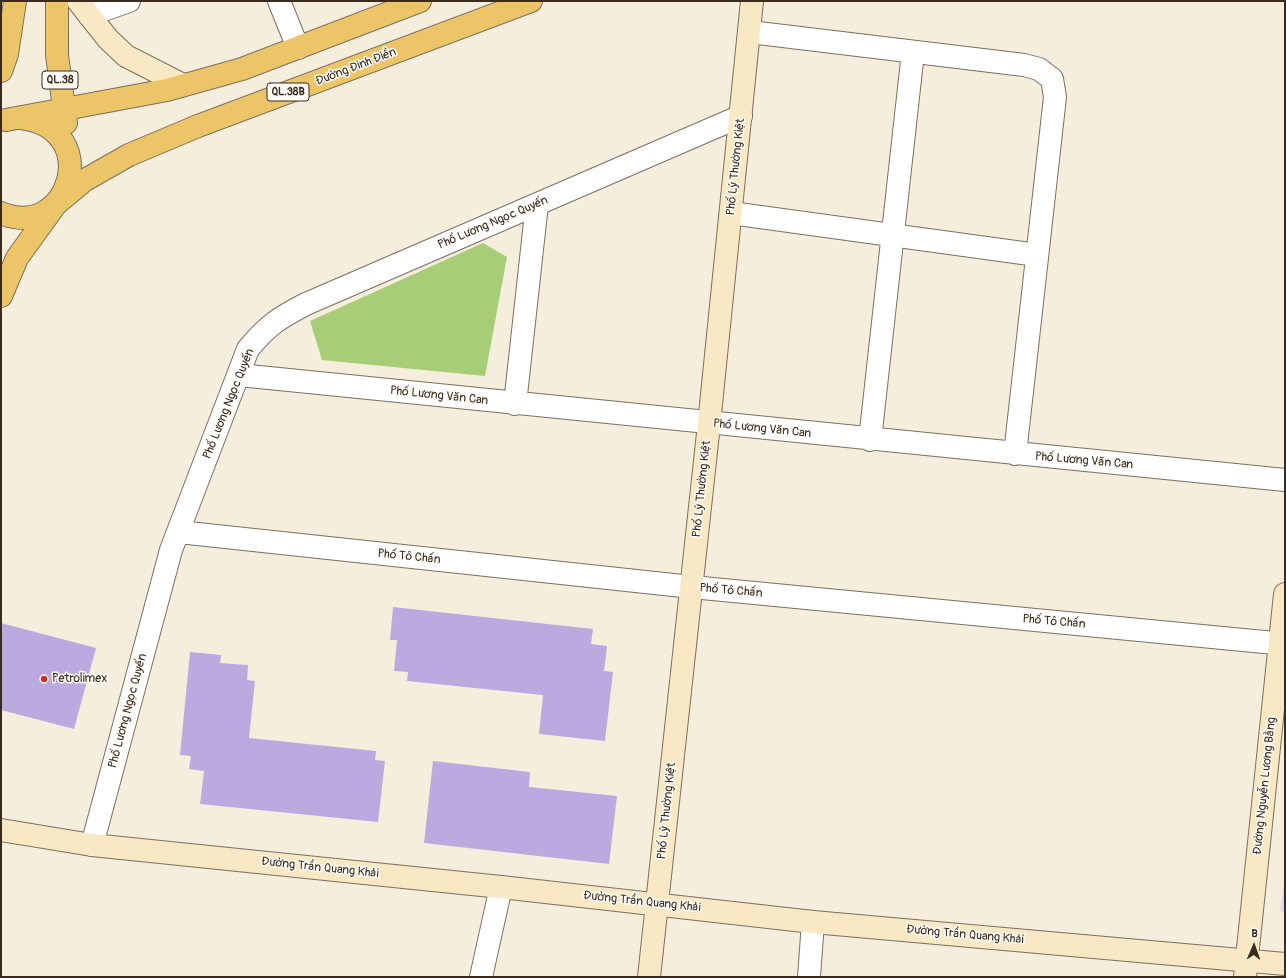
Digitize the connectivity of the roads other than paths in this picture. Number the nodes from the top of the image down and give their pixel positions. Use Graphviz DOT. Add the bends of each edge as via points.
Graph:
graph roads {
  1 [pos="15,1"];
  2 [pos="56,1"];
  3 [pos="129,1"];
  4 [pos="279,1"];
  5 [pos="420,1"];
  6 [pos="531,1"];
  7 [pos="752,1"];
  8 [pos="84,8"];
  9 [pos="750,32"];
  10 [pos="298,48"];
  11 [pos="913,52"];
  12 [pos="1,71"];
  13 [pos="184,85"];
  14 [pos="64,109"];
  15 [pos="741,116"];
  16 [pos="4,121"];
  17 [pos="70,158"];
  18 [pos="56,204"];
  19 [pos="537,204"];
  20 [pos="731,213"];
  21 [pos="4,215"];
  22 [pos="893,235"];
  23 [pos="1037,255"];
  24 [pos="1,296"];
  25 [pos="239,375"];
  26 [pos="515,404"];
  27 [pos="709,424"];
  28 [pos="870,440"];
  29 [pos="1015,454"];
  30 [pos="1285,480"];
  31 [pos="178,532"];
  32 [pos="692,588"];
  33 [pos="1285,594"];
  34 [pos="1283,644"];
  35 [pos="1,830"];
  36 [pos="92,845"];
  37 [pos="501,886"];
  38 [pos="657,904"];
  39 [pos="813,922"];
  40 [pos="1285,964"];
  41 [pos="1246,968"];
  42 [pos="481,977"];
  43 [pos="649,977"];
  44 [pos="809,977"];
  1 -- 12 [label="highway" via="7,54"];
  2 -- 14 [label="highway, QL.38" via="57,55"];
  3 -- 8 [label="street"];
  4 -- 10 [label="street"];
  5 -- 10 [label="highway"];
  6 -- 18 [label="highway, Đường Đinh Điền / QL.38B" via="129,155 85,180"];
  7 -- 9 [label="street, Phố Lý Thường Kiệt"];
  8 -- 13 [label="street" via="108,39 126,56"];
  9 -- 11 [label="street"];
  9 -- 15 [label="street, Phố Lý Thường Kiệt"];
  10 -- 13 [label="highway" via="242,69"];
  11 -- 22 [label="street"];
  11 -- 23 [label="street" via="1024,65 1039,69 1052,79 1055,97"];
  13 -- 14 [label="highway"];
  14 -- 16 [label="highway"];
  14 -- 17 [label="highway, QL.38"];
  15 -- 19 [label="street, Phố Lương Ngọc Quyến"];
  15 -- 20 [label="street, Phố Lý Thường Kiệt"];
  16 -- 17 [label="highway" via="22,118 39,121 53,129 64,142"];
  17 -- 18 [label="highway" via="71,175 66,190"];
  18 -- 21 [label="highway" via="42,213 26,218"];
  18 -- 24 [label="highway" via="17,258"];
  19 -- 25 [label="street, Phố Lương Ngọc Quyến" via="306,304 282,317 264,330 248,349"];
  19 -- 26 [label="street"];
  20 -- 22 [label="street"];
  20 -- 27 [label="street, Phố Lý Thường Kiệt"];
  22 -- 23 [label="street"];
  22 -- 28 [label="street"];
  23 -- 29 [label="street"];
  25 -- 26 [label="street, Phố Lương Văn Can"];
  25 -- 31 [label="street, Phố Lương Ngọc Quyến"];
  26 -- 27 [label="street, Phố Lương Văn Can"];
  27 -- 28 [label="street, Phố Lương Văn Can"];
  27 -- 32 [label="street, Phố Lý Thường Kiệt"];
  28 -- 29 [label="street, Phố Lương Văn Can"];
  29 -- 30 [label="street, Phố Lương Văn Can"];
  31 -- 32 [label="street, Phố Tô Chấn"];
  31 -- 36 [label="street, Phố Lương Ngọc Quyến"];
  32 -- 34 [label="street, Phố Tô Chấn"];
  32 -- 38 [label="street, Phố Lý Thường Kiệt"];
  33 -- 34 [label="street, Đường Nguyễn Lương Bằng"];
  34 -- 41 [label="street, Đường Nguyễn Lương Bằng"];
  35 -- 36 [label="street, Đường Trần Quang Khải"];
  36 -- 37 [label="street, Đường Trần Quang Khải"];
  37 -- 38 [label="street, Đường Trần Quang Khải"];
  37 -- 42 [label="street"];
  38 -- 39 [label="street, Đường Trần Quang Khải"];
  38 -- 43 [label="street, Phố Lý Thường Kiệt"];
  39 -- 41 [label="street, Đường Trần Quang Khải"];
  39 -- 44 [label="street"];
  40 -- 41 [label="street, Đường Trần Quang Khải"];
}
